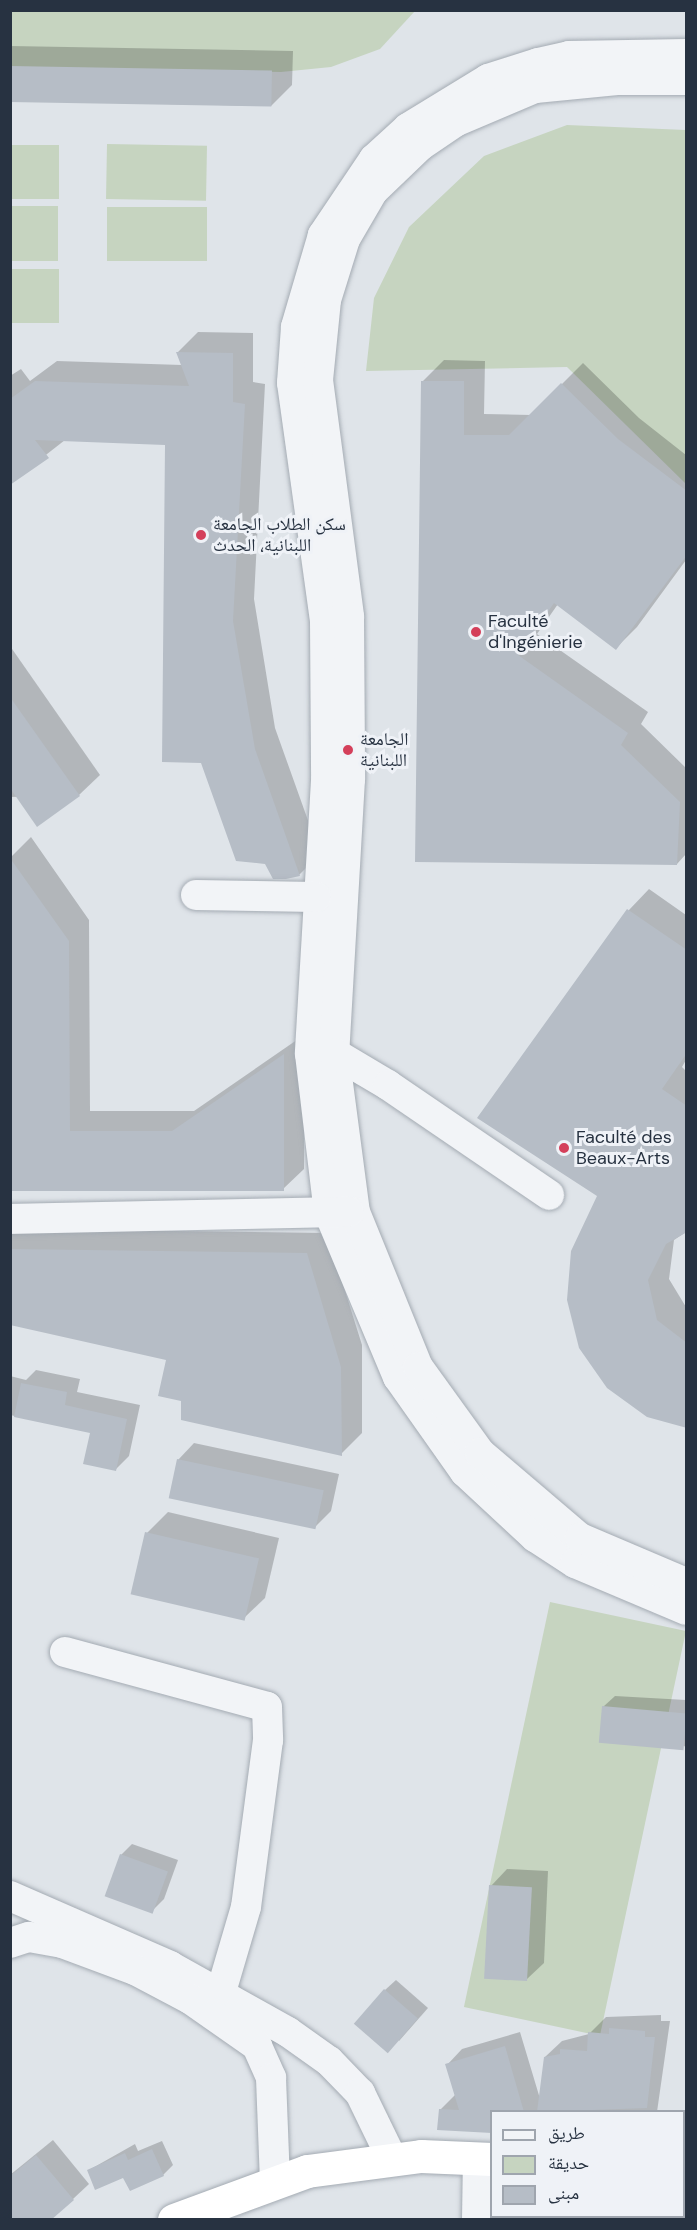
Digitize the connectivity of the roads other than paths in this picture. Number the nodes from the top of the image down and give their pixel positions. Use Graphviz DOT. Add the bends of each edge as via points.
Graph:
graph roads {
  1 [pos="687,54"];
  2 [pos="687,80"];
  3 [pos="307,340"];
  4 [pos="311,445"];
  5 [pos="196,895"];
  6 [pos="316,897"];
  7 [pos="322,1053"];
  8 [pos="549,1195"];
  9 [pos="342,1212"];
  10 [pos="10,1218"];
  11 [pos="687,1583"];
  12 [pos="687,1610"];
  13 [pos="65,1652"];
  14 [pos="10,1896"];
  15 [pos="10,1943"];
  16 [pos="221,1992"];
  17 [pos="392,2159"];
  18 [pos="485,2159"];
  19 [pos="275,2180"];
  20 [pos="174,2220"];
  21 [pos="477,2220"];
  1 -- 3 [label="street" via="570,56 538,63 488,79 408,128 374,159 323,235 309,270"];
  2 -- 3 [label="street" via="595,81 535,88 498,101 429,140 373,191 358,215"];
  3 -- 4 [label="street"];
  4 -- 6 [label="street" via="325,622 326,781"];
  4 -- 7 [label="street" via="349,617 350,779"];
  5 -- 6 [label="street"];
  6 -- 7 [label="street"];
  7 -- 8 [label="street"];
  7 -- 9 [label="street"];
  9 -- 10 [label="street"];
  9 -- 11 [label="street" via="418,1367 480,1453 580,1538"];
  9 -- 12 [label="street" via="398,1377 465,1473 535,1537 575,1563"];
  13 -- 16 [label="street" via="267,1707 268,1740 246,1907"];
  14 -- 16 [label="street"];
  15 -- 19 [label="street" via="28,1937 62,1943 135,1970 250,2040 267,2061 271,2078"];
  16 -- 17 [label="street" via="329,2061 360,2093"];
  17 -- 18 [label="highway"];
  17 -- 19 [label="highway"];
  18 -- 21 [label="street"];
  19 -- 20 [label="highway"];
}
